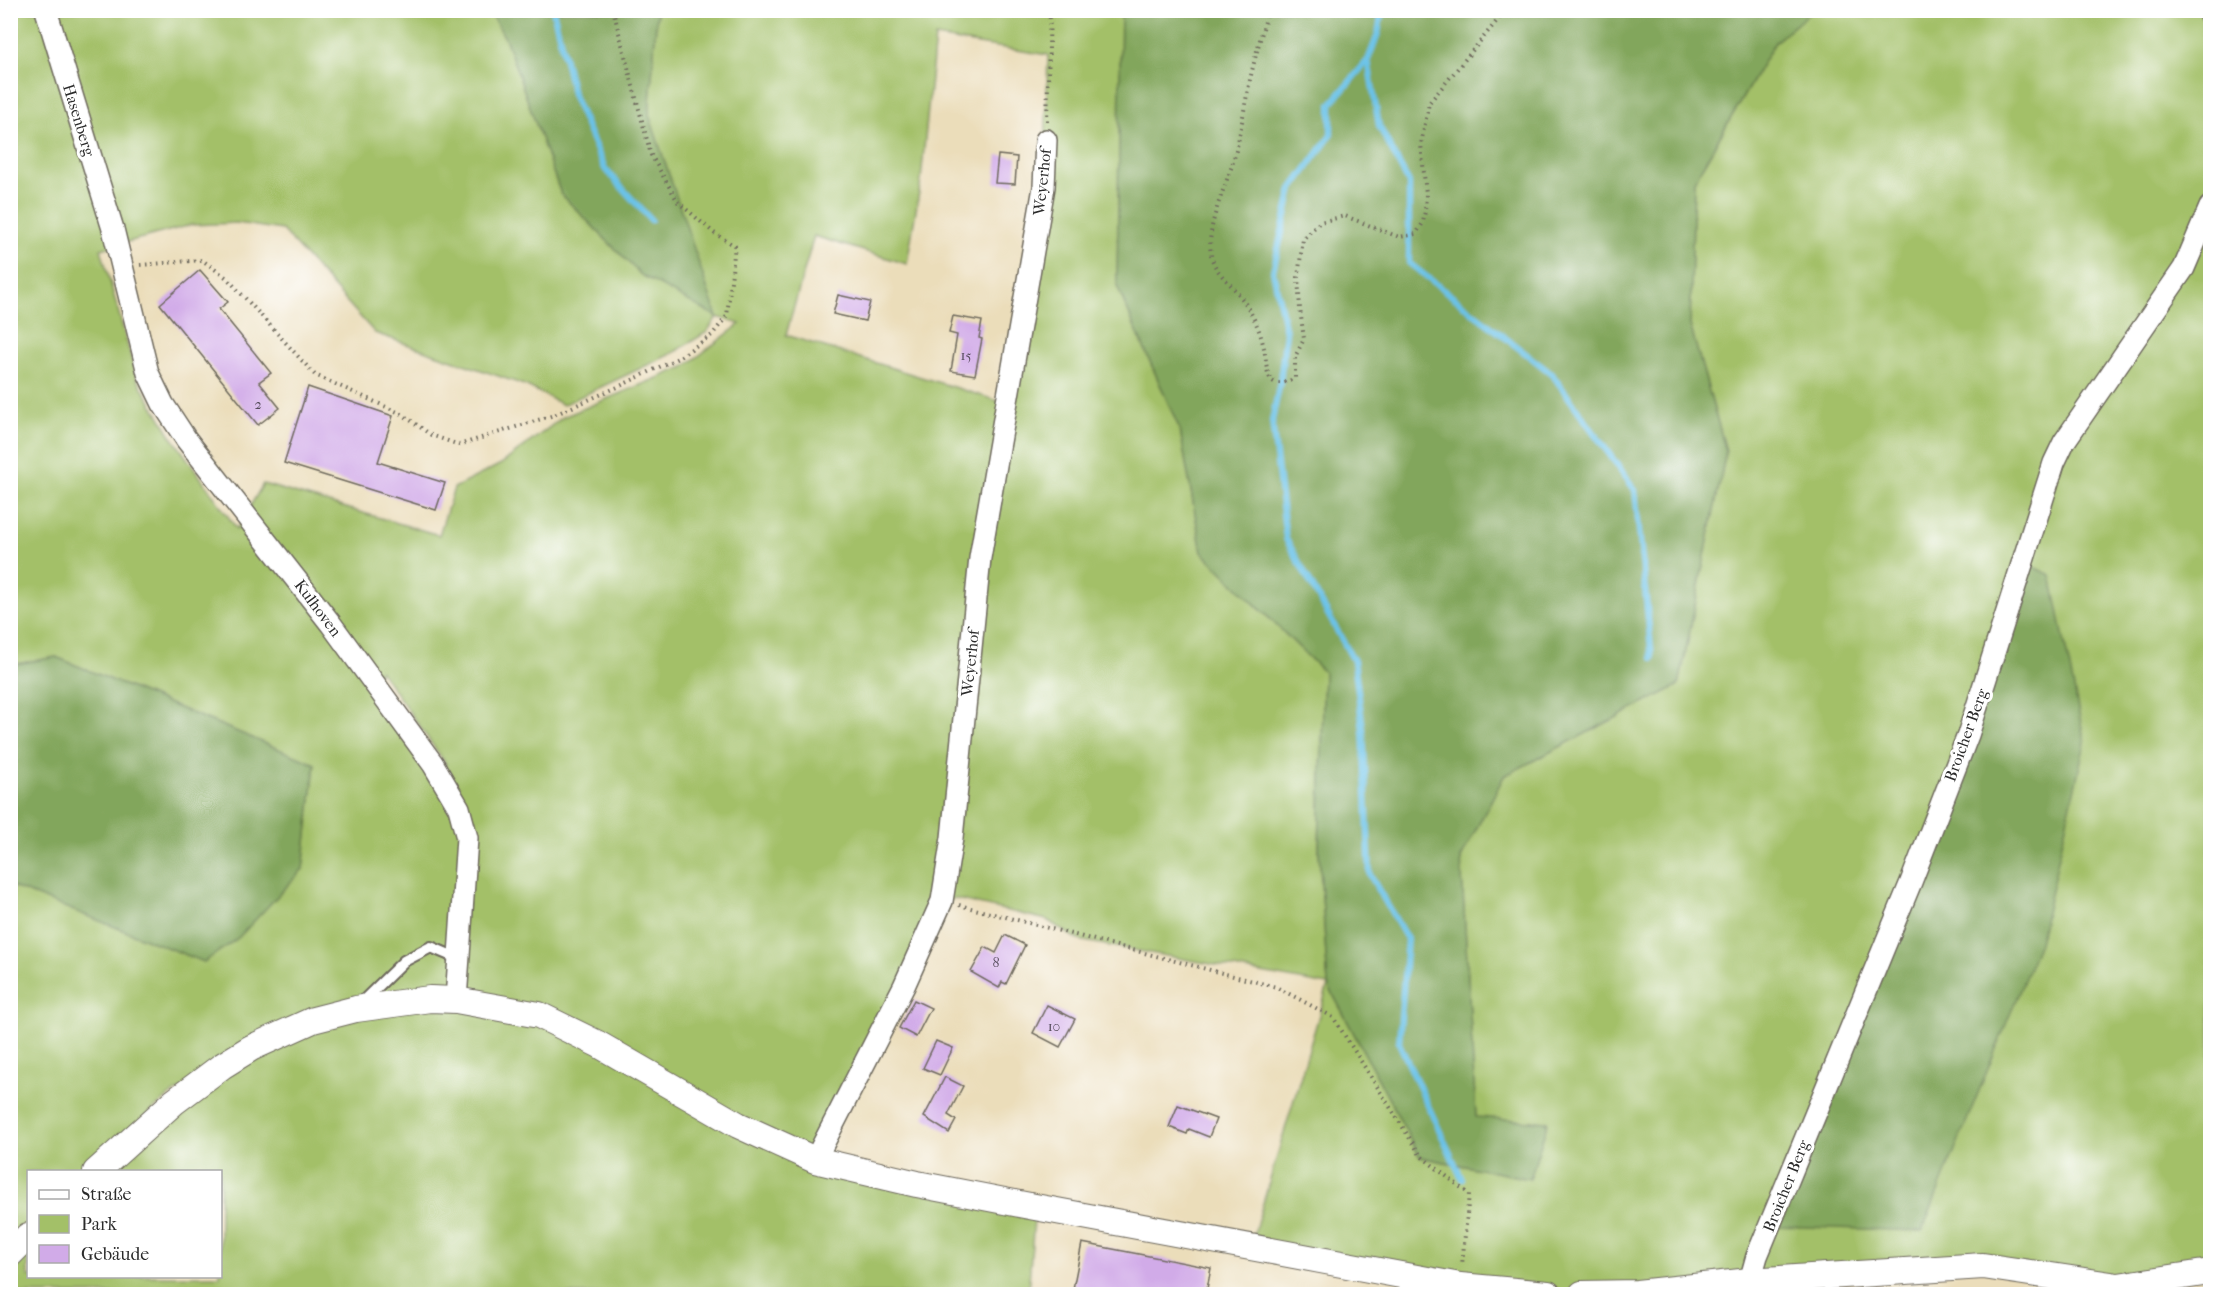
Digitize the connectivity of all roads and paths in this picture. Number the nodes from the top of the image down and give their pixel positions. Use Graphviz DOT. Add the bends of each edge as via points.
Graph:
graph roads {
  1 [pos="46,10"];
  2 [pos="613,10"];
  3 [pos="1050,10"];
  4 [pos="1268,10"];
  5 [pos="1506,10"];
  6 [pos="2208,10"];
  7 [pos="2211,16"];
  8 [pos="1046,140"];
  9 [pos="2211,207"];
  10 [pos="113,229"];
  11 [pos="122,267"];
  12 [pos="942,901"];
  13 [pos="459,959"];
  14 [pos="456,1000"];
  15 [pos="356,1009"];
  16 [pos="815,1160"];
  17 [pos="98,1170"];
  18 [pos="27,1237"];
  19 [pos="10,1254"];
  20 [pos="2211,1272"];
  21 [pos="1750,1281"];
  22 [pos="1460,1286"];
  23 [pos="1548,1294"];
  24 [pos="1582,1294"];
  1 -- 10 [label="street, Hasenberg"];
  2 -- 11 [label="path" via="651,155 678,202 735,246 727,316 712,335 678,358 554,415 459,445 431,435 402,414 315,375 227,278 202,260"];
  3 -- 8 [label="path"];
  4 -- 5 [label="path" via="1233,161 1213,221 1210,255 1252,316 1263,342 1269,376 1282,385 1295,378 1295,357 1304,339 1298,277 1304,239 1320,222 1345,216 1399,237 1416,234 1425,211 1421,144 1429,103"];
  6 -- 7 [label="street"];
  8 -- 12 [label="street, Weyerhof" via="1044,187 980,558 952,838"];
  9 -- 21 [label="street, Broicher Berg" via="2184,268 2064,442 2054,463 1968,735"];
  10 -- 11 [label="street, Kulhoven"];
  11 -- 13 [label="street, Kulhoven" via="148,373 163,404 331,624 433,764 459,808 468,838"];
  12 -- 16 [label="street, Weyerhof" via="904,986"];
  12 -- 22 [label="path" via="1276,987 1333,1017 1420,1156 1469,1194"];
  13 -- 14 [label="street, Kulhoven"];
  13 -- 15 [label="lane" via="431,947 404,961"];
  14 -- 15 [label="street" via="430,999"];
  14 -- 16 [label="street" via="538,1015 598,1044 738,1125"];
  15 -- 17 [label="street" via="313,1020 241,1054 174,1102"];
  16 -- 22 [label="street" via="1014,1203"];
  18 -- 19 [label="street"];
  20 -- 21 [label="street" via="2118,1286 1983,1266"];
  21 -- 24 [label="street" via="1637,1293"];
  22 -- 23 [label="street"];
}
